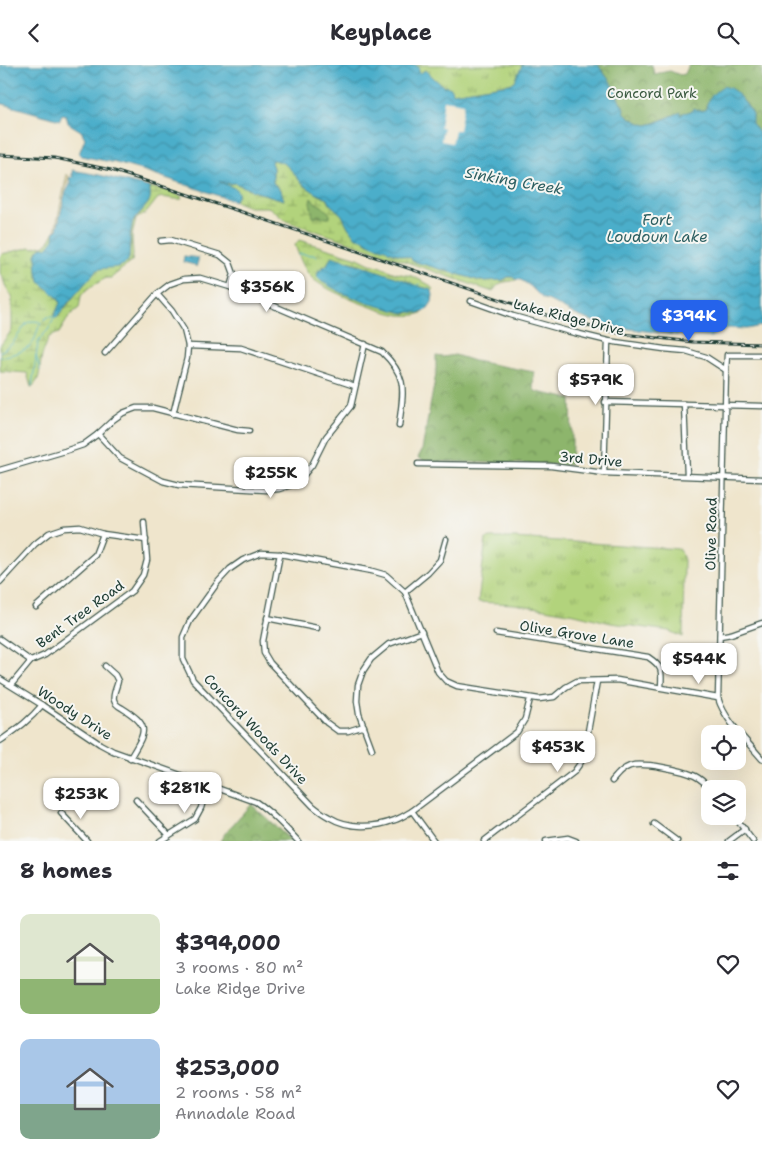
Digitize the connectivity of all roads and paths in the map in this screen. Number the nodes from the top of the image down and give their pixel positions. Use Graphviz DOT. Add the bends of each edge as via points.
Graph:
graph roads {
  1 [pos="161,241"];
  2 [pos="230,287"];
  3 [pos="157,294"];
  4 [pos="471,301"];
  5 [pos="608,341"];
  6 [pos="365,345"];
  7 [pos="188,346"];
  8 [pos="105,353"];
  9 [pos="762,355"];
  10 [pos="726,370"];
  11 [pos="356,386"];
  12 [pos="605,402"];
  13 [pos="684,404"];
  14 [pos="726,405"];
  15 [pos="762,406"];
  16 [pos="173,413"];
  17 [pos="399,426"];
  18 [pos="248,431"];
  19 [pos="98,434"];
  20 [pos="418,464"];
  21 [pos="0,470"];
  22 [pos="604,473"];
  23 [pos="687,475"];
  24 [pos="724,478"];
  25 [pos="762,479"];
  26 [pos="144,521"];
  27 [pos="102,534"];
  28 [pos="446,539"];
  29 [pos="146,540"];
  30 [pos="280,554"];
  31 [pos="0,582"];
  32 [pos="405,592"];
  33 [pos="36,607"];
  34 [pos="267,618"];
  35 [pos="762,623"];
  36 [pos="317,628"];
  37 [pos="422,632"];
  38 [pos="496,633"];
  39 [pos="720,636"];
  40 [pos="0,639"];
  41 [pos="31,661"];
  42 [pos="105,666"];
  43 [pos="0,679"];
  44 [pos="597,681"];
  45 [pos="11,685"];
  46 [pos="661,687"];
  47 [pos="718,698"];
  48 [pos="530,699"];
  49 [pos="42,705"];
  50 [pos="364,726"];
  51 [pos="0,741"];
  52 [pos="372,749"];
  53 [pos="130,758"];
  54 [pos="762,759"];
  55 [pos="612,781"];
  56 [pos="701,781"];
  57 [pos="208,784"];
  58 [pos="136,800"];
  59 [pos="412,811"];
  60 [pos="61,813"];
  61 [pos="654,824"];
  62 [pos="742,825"];
  63 [pos="745,829"];
  64 [pos="169,835"];
  65 [pos="87,841"];
  66 [pos="160,841"];
  67 [pos="298,841"];
  68 [pos="434,841"];
  69 [pos="484,841"];
  70 [pos="546,841"];
  71 [pos="576,841"];
  72 [pos="677,841"];
  73 [pos="729,841"];
  74 [pos="753,841"];
  1 -- 2 [label="street" via="171,240 220,255 230,263 234,274"];
  2 -- 3 [label="street" via="200,278 184,279"];
  2 -- 6 [label="street"];
  3 -- 7 [label="street" via="184,330"];
  3 -- 8 [label="street"];
  4 -- 5 [label="street, Lake Ridge Drive" via="513,316"];
  5 -- 10 [label="street, Lake Ridge Drive" via="686,351 706,357"];
  5 -- 12 [label="street"];
  6 -- 11 [label="street"];
  6 -- 17 [label="street" via="382,352 398,371 403,392"];
  7 -- 11 [label="street" via="242,348"];
  7 -- 16 [label="street"];
  9 -- 10 [label="street" via="727,355"];
  10 -- 14 [label="street, Olive Road"];
  11 -- 19 [label="street" via="352,406 326,437 312,465 291,485 279,489 179,485 163,481 120,458"];
  12 -- 13 [label="street"];
  12 -- 22 [label="street"];
  13 -- 14 [label="street"];
  13 -- 23 [label="street"];
  14 -- 15 [label="street"];
  14 -- 24 [label="street, Olive Road"];
  16 -- 18 [label="street"];
  16 -- 19 [label="street" via="136,408 123,413"];
  19 -- 21 [label="street" via="83,445"];
  20 -- 22 [label="street, 3rd Drive" via="551,466"];
  22 -- 23 [label="street, 3rd Drive"];
  23 -- 24 [label="street, 3rd Drive"];
  24 -- 25 [label="street, 3rd Drive"];
  24 -- 39 [label="street, Olive Road"];
  26 -- 29 [label="street, Bent Tree Road"];
  27 -- 29 [label="street"];
  27 -- 31 [label="street" via="80,527 49,533"];
  27 -- 33 [label="street" via="95,555"];
  28 -- 32 [label="street" via="440,560"];
  29 -- 41 [label="street, Bent Tree Road" via="147,560 143,575 132,591 45,655"];
  30 -- 32 [label="street, Concord Woods Drive" via="386,575"];
  30 -- 34 [label="street"];
  30 -- 59 [label="street, Concord Woods Drive" via="261,553 242,560 218,582 190,621 183,637 183,659 193,680 313,806 330,818 358,826 376,825 396,820"];
  32 -- 37 [label="street, Concord Woods Drive"];
  34 -- 36 [label="street"];
  34 -- 50 [label="street" via="263,641 264,653 270,663 338,731"];
  35 -- 39 [label="street"];
  37 -- 48 [label="street, Concord Woods Drive" via="438,672 446,681 457,686"];
  37 -- 50 [label="street" via="389,644 371,659 363,671 357,701"];
  38 -- 46 [label="street, Olive Grove Lane" via="648,657 662,671"];
  39 -- 47 [label="street, Olive Road"];
  40 -- 41 [label="street"];
  41 -- 45 [label="street, Bent Tree Road"];
  42 -- 53 [label="street" via="118,681 114,702 134,715 144,730"];
  43 -- 45 [label="street, Woody Drive"];
  44 -- 46 [label="street, Concord Woods Drive" via="617,680"];
  44 -- 48 [label="street, Concord Woods Drive" via="577,681 554,697"];
  44 -- 69 [label="street" via="585,748 574,772"];
  45 -- 49 [label="street, Woody Drive"];
  46 -- 47 [label="street, Concord Woods Drive"];
  47 -- 54 [label="street" via="727,717"];
  48 -- 59 [label="street, Concord Woods Drive" via="525,719 516,732"];
  49 -- 51 [label="street" via="23,725"];
  49 -- 53 [label="street, Woody Drive" via="100,744"];
  50 -- 52 [label="street"];
  53 -- 57 [label="street, Woody Drive"];
  55 -- 56 [label="street" via="621,770 644,765 682,772"];
  57 -- 64 [label="street" via="195,819"];
  57 -- 67 [label="street, Woody Drive" via="256,802"];
  58 -- 64 [label="street"];
  59 -- 68 [label="street"];
  60 -- 65 [label="street"];
  61 -- 72 [label="street"];
  62 -- 63 [label="street"];
  63 -- 73 [label="street"];
  63 -- 74 [label="street"];
  64 -- 66 [label="street"];
  70 -- 71 [label="street" via="568,838"];
}
